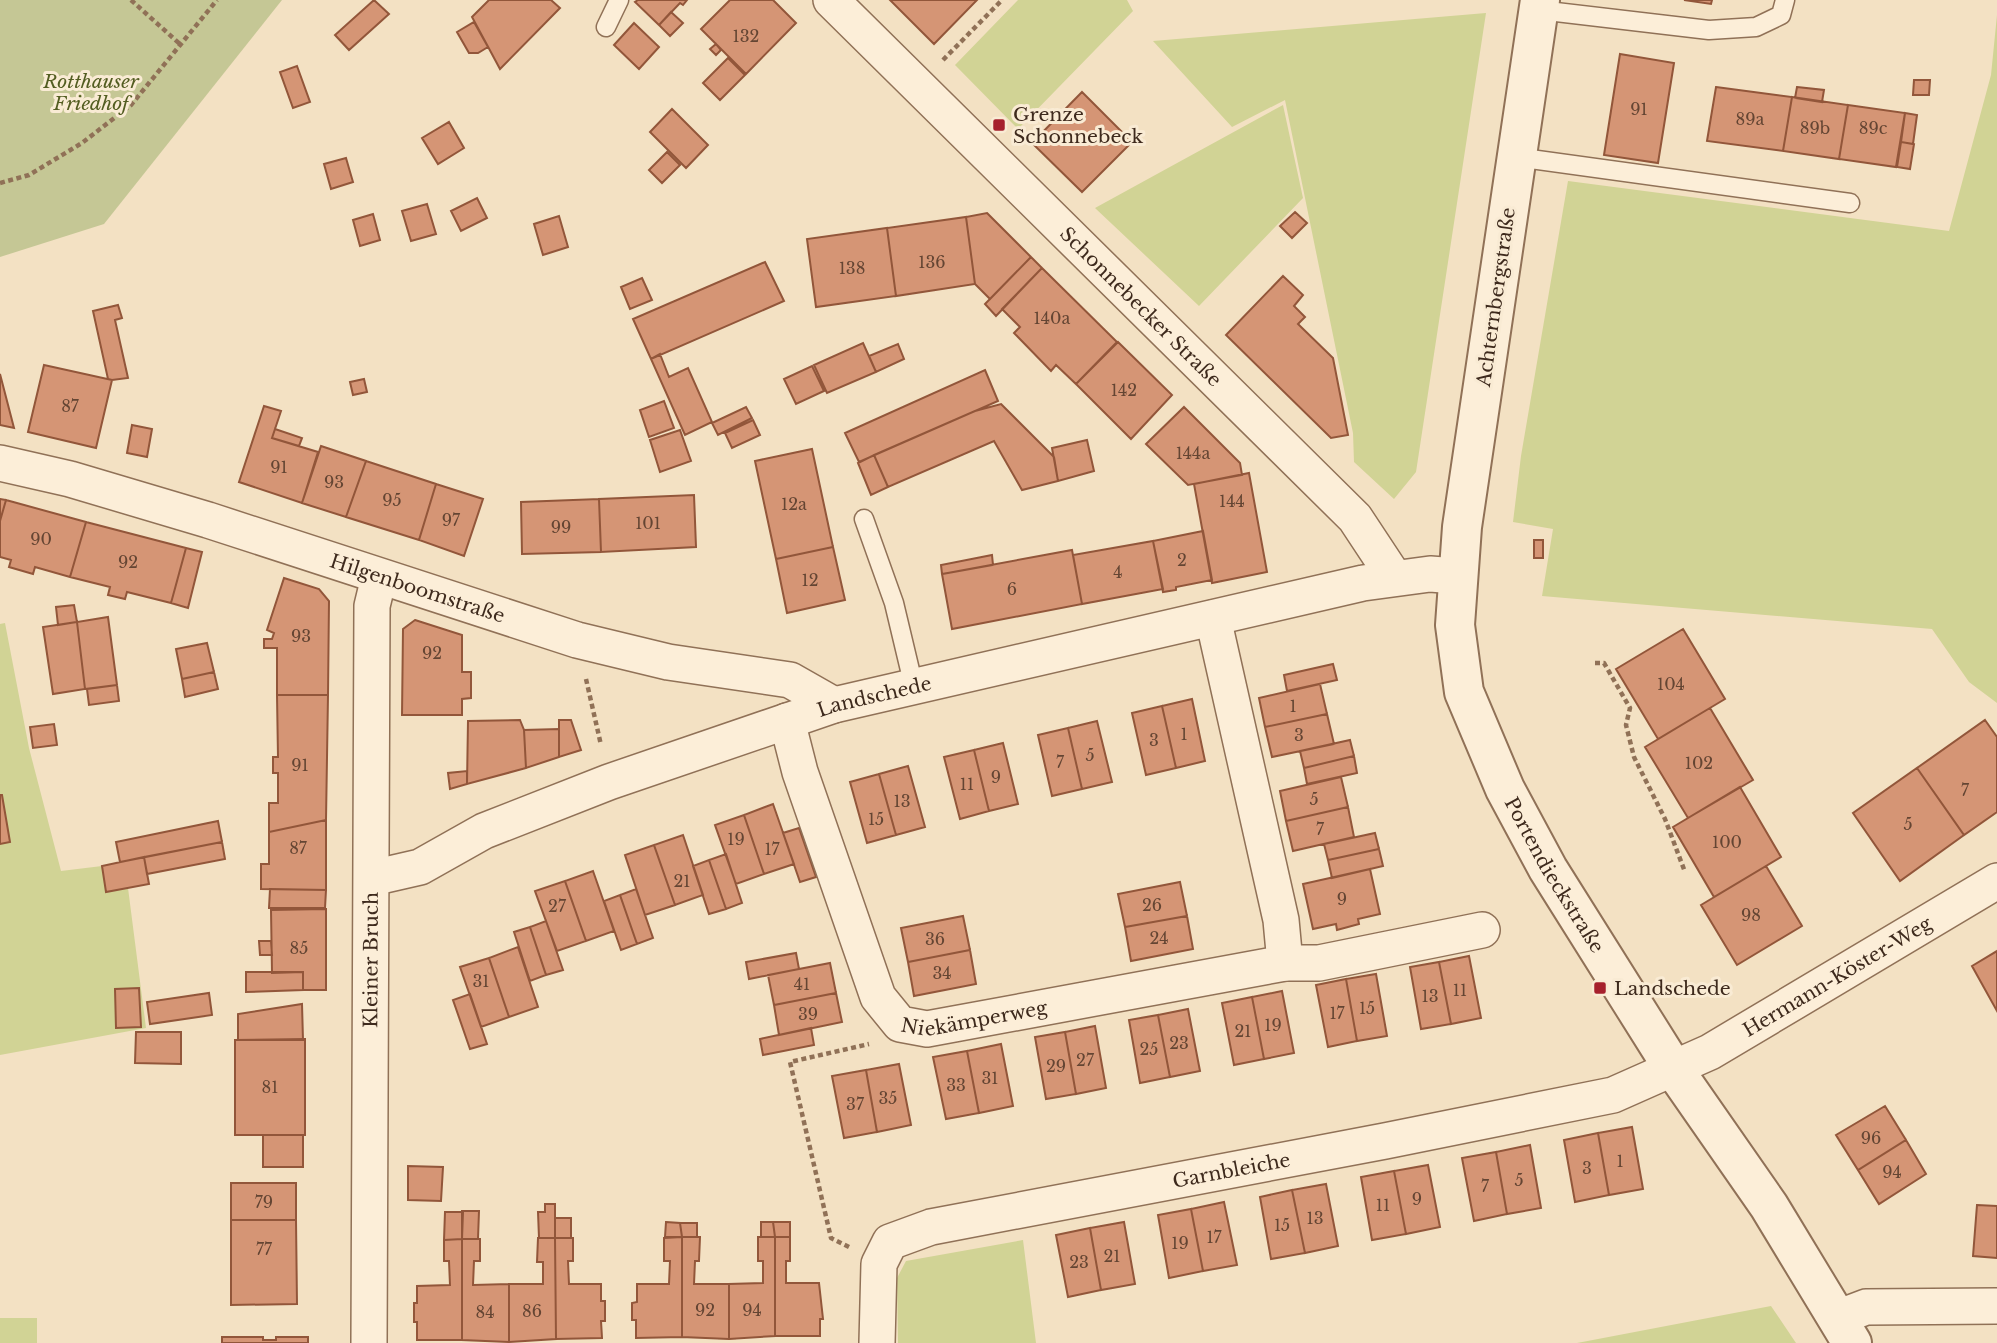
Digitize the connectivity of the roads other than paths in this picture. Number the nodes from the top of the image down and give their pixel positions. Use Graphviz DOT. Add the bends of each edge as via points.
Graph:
graph roads {
  1 [pos="619,0"];
  2 [pos="831,0"];
  3 [pos="1785,0"];
  4 [pos="1539,5"];
  5 [pos="606,27"];
  6 [pos="1517,157"];
  7 [pos="1850,203"];
  8 [pos="0,463"];
  9 [pos="864,519"];
  10 [pos="379,576"];
  11 [pos="1395,578"];
  12 [pos="1456,585"];
  13 [pos="1213,618"];
  14 [pos="914,687"];
  15 [pos="834,705"];
  16 [pos="787,721"];
  17 [pos="372,878"];
  18 [pos="1997,881"];
  19 [pos="1482,930"];
  20 [pos="1284,963"];
  21 [pos="1673,1068"];
  22 [pos="1997,1306"];
  23 [pos="1844,1330"];
  24 [pos="369,1343"];
  25 [pos="877,1343"];
  1 -- 5 [label="lane"];
  2 -- 11 [label="street, Schonnebecker Straße" via="1355,518"];
  3 -- 4 [label="lane" via="1781,15 1756,27 1709,30"];
  4 -- 6 [label="street, Achternbergstraße"];
  6 -- 7 [label="lane"];
  6 -- 12 [label="street, Achternbergstraße"];
  8 -- 10 [label="street, Hilgenboomstraße" via="208,520"];
  9 -- 14 [label="lane" via="894,603"];
  10 -- 15 [label="street, Hilgenboomstraße" via="577,640 668,662 790,680"];
  10 -- 17 [label="street, Kleiner Bruch" via="372,606"];
  11 -- 12 [label="street" via="1430,574"];
  11 -- 13 [label="street, Landschede"];
  12 -- 21 [label="street, Portendieckstraße" via="1455,625 1464,692 1505,789 1548,869"];
  13 -- 14 [label="street, Landschede"];
  13 -- 20 [label="street" via="1281,920"];
  14 -- 15 [label="street, Landschede"];
  15 -- 16 [label="street, Landschede"];
  16 -- 17 [label="street, Landschede" via="484,831 420,867"];
  16 -- 20 [label="street, Niekämperweg" via="800,772 878,997 900,1024 927,1030"];
  17 -- 24 [label="street, Kleiner Bruch"];
  18 -- 21 [label="street, Hermann-Köster-Weg" via="1710,1052"];
  19 -- 20 [label="street, Niekämperweg" via="1319,963"];
  21 -- 23 [label="street, Portendieckstraße" via="1769,1206"];
  21 -- 25 [label="street, Garnbleiche" via="1613,1095 931,1227 890,1242 879,1264"];
  22 -- 23 [label="street" via="1866,1307"];
}
